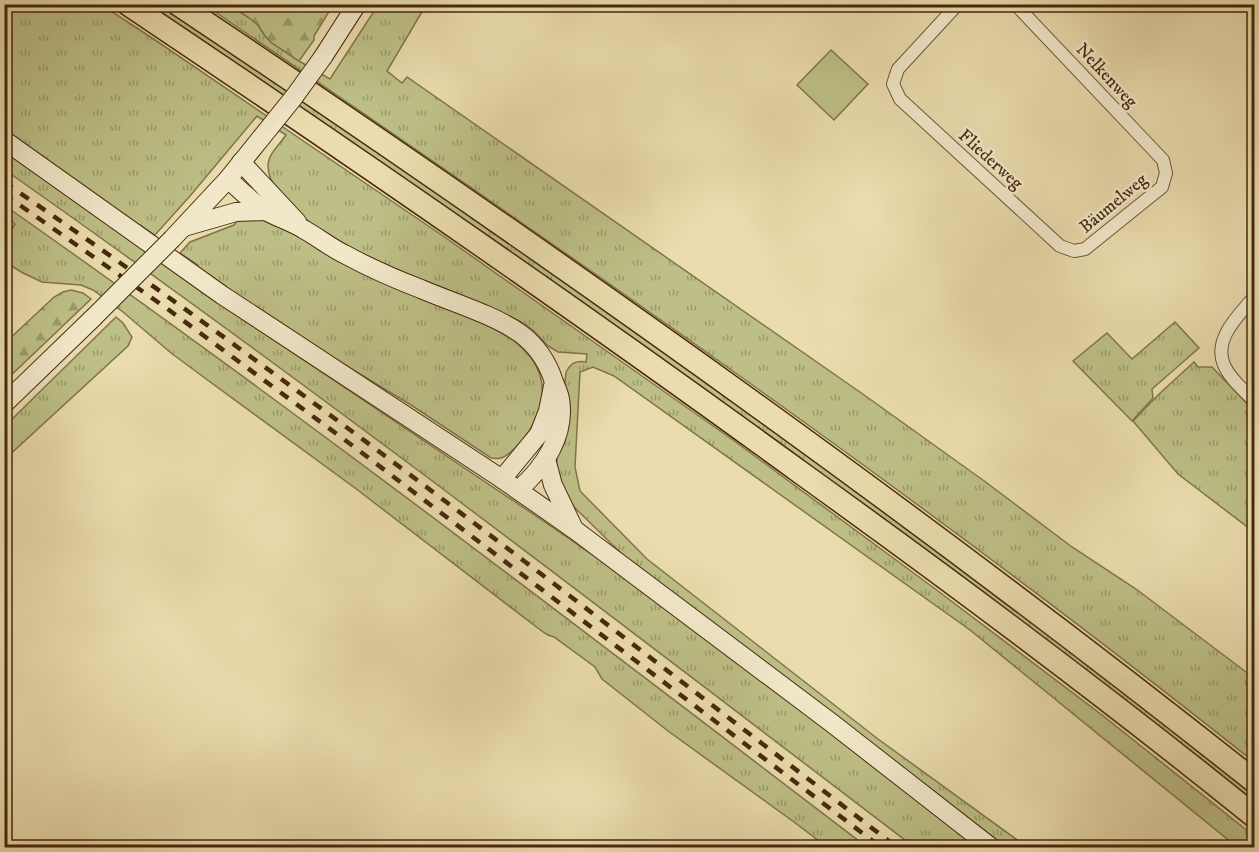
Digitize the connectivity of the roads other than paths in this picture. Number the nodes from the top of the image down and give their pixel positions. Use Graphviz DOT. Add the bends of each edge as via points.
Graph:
graph roads {
  1 [pos="128,4"];
  2 [pos="178,4"];
  3 [pos="357,4"];
  4 [pos="958,4"];
  5 [pos="1015,4"];
  6 [pos="4,141"];
  7 [pos="241,162"];
  8 [pos="1166,173"];
  9 [pos="228,178"];
  10 [pos="266,211"];
  11 [pos="302,228"];
  12 [pos="177,233"];
  13 [pos="1074,251"];
  14 [pos="1254,297"];
  15 [pos="554,382"];
  16 [pos="1254,401"];
  17 [pos="4,404"];
  18 [pos="546,459"];
  19 [pos="502,479"];
  20 [pos="518,490"];
  21 [pos="575,530"];
  22 [pos="1254,781"];
  23 [pos="1254,816"];
  24 [pos="992,848"];
  1 -- 23 [label="highway" via="687,390 946,579"];
  2 -- 22 [label="highway" via="762,409 1107,665"];
  3 -- 7 [label="main road, bridge" via="294,97"];
  4 -- 13 [label="street, Fliederweg" via="898,69 893,84 900,99 1060,246"];
  5 -- 8 [label="street, Nelkenweg" via="1163,160"];
  6 -- 19 [label="main road" via="222,295"];
  7 -- 9 [label="main road"];
  7 -- 11 [label="main road"];
  8 -- 13 [label="street, Bäumelweg" via="1162,187 1085,249"];
  9 -- 10 [label="main road"];
  9 -- 12 [label="main road"];
  10 -- 11 [label="main road"];
  10 -- 12 [label="main road" via="236,212"];
  11 -- 15 [label="main road" via="363,264 509,327 540,353"];
  12 -- 17 [label="main road, bridge"];
  14 -- 16 [label="street" via="1227,330 1220,349 1224,367"];
  15 -- 18 [label="main road" via="560,397 560,418"];
  15 -- 19 [label="main road" via="539,434"];
  18 -- 20 [label="main road"];
  18 -- 21 [label="main road" via="553,485"];
  19 -- 20 [label="main road"];
  20 -- 21 [label="main road"];
  21 -- 24 [label="main road"];
}
